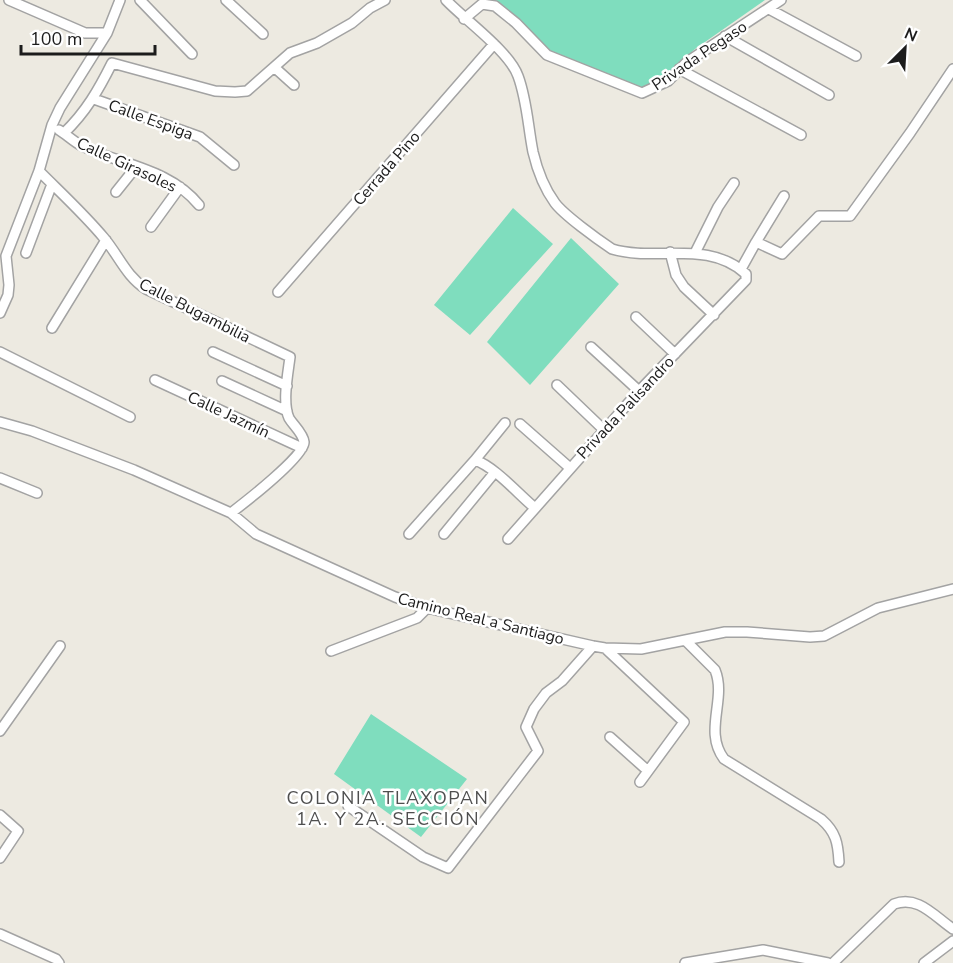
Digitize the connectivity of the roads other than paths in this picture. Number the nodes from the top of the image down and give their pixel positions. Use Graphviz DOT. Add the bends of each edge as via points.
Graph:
graph roads {
  1 [pos="9,0"];
  2 [pos="120,0"];
  3 [pos="140,0"];
  4 [pos="226,0"];
  5 [pos="385,0"];
  6 [pos="446,0"];
  7 [pos="781,0"];
  8 [pos="769,9"];
  9 [pos="464,19"];
  10 [pos="107,33"];
  11 [pos="263,34"];
  12 [pos="725,36"];
  13 [pos="494,44"];
  14 [pos="192,54"];
  15 [pos="856,56"];
  16 [pos="274,67"];
  17 [pos="679,69"];
  18 [pos="953,69"];
  19 [pos="294,85"];
  20 [pos="829,95"];
  21 [pos="93,99"];
  22 [pos="52,125"];
  23 [pos="64,133"];
  24 [pos="801,135"];
  25 [pos="234,165"];
  26 [pos="136,167"];
  27 [pos="39,171"];
  28 [pos="734,183"];
  29 [pos="52,184"];
  30 [pos="180,187"];
  31 [pos="116,192"];
  32 [pos="784,196"];
  33 [pos="199,205"];
  34 [pos="151,227"];
  35 [pos="106,240"];
  36 [pos="0,242"];
  37 [pos="756,242"];
  38 [pos="10,246"];
  39 [pos="670,252"];
  40 [pos="26,253"];
  41 [pos="695,254"];
  42 [pos="741,269"];
  43 [pos="278,292"];
  44 [pos="0,313"];
  45 [pos="714,315"];
  46 [pos="636,317"];
  47 [pos="52,328"];
  48 [pos="591,347"];
  49 [pos="0,352"];
  50 [pos="213,352"];
  51 [pos="675,354"];
  52 [pos="155,380"];
  53 [pos="222,381"];
  54 [pos="556,385"];
  55 [pos="287,386"];
  56 [pos="639,391"];
  57 [pos="287,411"];
  58 [pos="130,417"];
  59 [pos="0,422"];
  60 [pos="505,423"];
  61 [pos="520,424"];
  62 [pos="604,430"];
  63 [pos="302,448"];
  64 [pos="475,460"];
  65 [pos="570,468"];
  66 [pos="495,472"];
  67 [pos="0,477"];
  68 [pos="37,493"];
  69 [pos="534,508"];
  70 [pos="231,513"];
  71 [pos="409,534"];
  72 [pos="444,534"];
  73 [pos="508,539"];
  74 [pos="953,589"];
  75 [pos="427,608"];
  76 [pos="686,641"];
  77 [pos="60,645"];
  78 [pos="593,646"];
  79 [pos="605,648"];
  80 [pos="331,651"];
  81 [pos="0,731"];
  82 [pos="610,737"];
  83 [pos="648,771"];
  84 [pos="640,782"];
  85 [pos="348,806"];
  86 [pos="0,815"];
  87 [pos="0,858"];
  88 [pos="839,862"];
  89 [pos="953,929"];
  90 [pos="0,934"];
  91 [pos="953,941"];
  92 [pos="929,961"];
  93 [pos="59,963"];
  94 [pos="685,963"];
  95 [pos="828,963"];
  96 [pos="833,963"];
  1 -- 10 [label="street" via="85,33"];
  2 -- 10 [label="street"];
  3 -- 14 [label="street"];
  4 -- 11 [label="street"];
  5 -- 16 [label="street" via="352,23 290,53"];
  6 -- 9 [label="street"];
  7 -- 8 [label="street, Privada Pegaso"];
  8 -- 12 [label="street, Privada Pegaso"];
  8 -- 15 [label="street"];
  9 -- 13 [label="street"];
  9 -- 17 [label="street, Privada Pegaso" via="482,4 495,6 547,54 642,93 668,81"];
  10 -- 22 [label="street"];
  12 -- 17 [label="street, Privada Pegaso"];
  12 -- 20 [label="street"];
  13 -- 39 [label="street" via="518,75 534,154 556,204 612,249"];
  13 -- 43 [label="street, Cerrada Pino"];
  16 -- 19 [label="street"];
  16 -- 21 [label="street" via="247,91 235,92 215,91 112,63"];
  17 -- 24 [label="street"];
  18 -- 37 [label="street" via="849,216 819,216 782,254"];
  21 -- 23 [label="street"];
  21 -- 25 [label="street, Calle Espiga" via="200,137"];
  22 -- 23 [label="street, Calle Girasoles"];
  22 -- 27 [label="street"];
  23 -- 26 [label="street, Calle Girasoles" via="81,145"];
  26 -- 30 [label="street, Calle Girasoles"];
  26 -- 31 [label="street"];
  27 -- 29 [label="street, Calle Bugambilia"];
  27 -- 38 [label="street"];
  28 -- 41 [label="street"];
  29 -- 35 [label="street, Calle Bugambilia"];
  29 -- 40 [label="street"];
  30 -- 33 [label="street, Calle Girasoles"];
  30 -- 34 [label="street"];
  32 -- 37 [label="street"];
  35 -- 47 [label="street"];
  35 -- 55 [label="street, Calle Bugambilia" via="128,274 146,289 290,357"];
  36 -- 38 [label="street"];
  37 -- 42 [label="street"];
  38 -- 44 [label="street" via="6,256 8,295"];
  39 -- 41 [label="street"];
  39 -- 45 [label="street" via="675,275"];
  41 -- 42 [label="street" via="711,255"];
  42 -- 45 [label="street, Privada Palisandro" via="746,280"];
  45 -- 51 [label="street, Privada Palisandro"];
  46 -- 51 [label="street"];
  48 -- 56 [label="street"];
  49 -- 58 [label="street"];
  50 -- 55 [label="street"];
  51 -- 56 [label="street, Privada Palisandro"];
  52 -- 63 [label="street, Calle Jazmín"];
  53 -- 57 [label="street"];
  54 -- 62 [label="street"];
  55 -- 57 [label="street"];
  56 -- 62 [label="street, Privada Palisandro"];
  57 -- 63 [label="street" via="304,441"];
  59 -- 70 [label="street, Camino Real a Santiago" via="134,470"];
  60 -- 64 [label="street"];
  61 -- 65 [label="street"];
  62 -- 65 [label="street, Privada Palisandro"];
  63 -- 70 [label="street" via="276,477"];
  64 -- 66 [label="street"];
  64 -- 71 [label="street"];
  65 -- 69 [label="street, Privada Palisandro"];
  66 -- 69 [label="street"];
  66 -- 72 [label="street"];
  67 -- 68 [label="street"];
  69 -- 73 [label="street, Privada Palisandro"];
  70 -- 75 [label="street, Camino Real a Santiago" via="256,534"];
  74 -- 76 [label="street, Camino Real a Santiago" via="878,608 824,636 725,632"];
  75 -- 78 [label="street, Camino Real a Santiago"];
  75 -- 80 [label="street" via="417,618"];
  76 -- 79 [label="street, Camino Real a Santiago" via="641,649"];
  76 -- 88 [label="street" via="717,675 717,749 724,759 821,819 838,842"];
  77 -- 81 [label="street"];
  78 -- 79 [label="street, Camino Real a Santiago"];
  78 -- 85 [label="street" via="534,709 526,727 538,751 448,868 423,857"];
  79 -- 83 [label="street" via="684,722"];
  82 -- 83 [label="street"];
  83 -- 84 [label="street"];
  86 -- 87 [label="street" via="18,831"];
  89 -- 96 [label="street" via="916,902 905,900 894,904"];
  90 -- 93 [label="street"];
  91 -- 92 [label="street"];
  94 -- 95 [label="street" via="763,951"];
}
